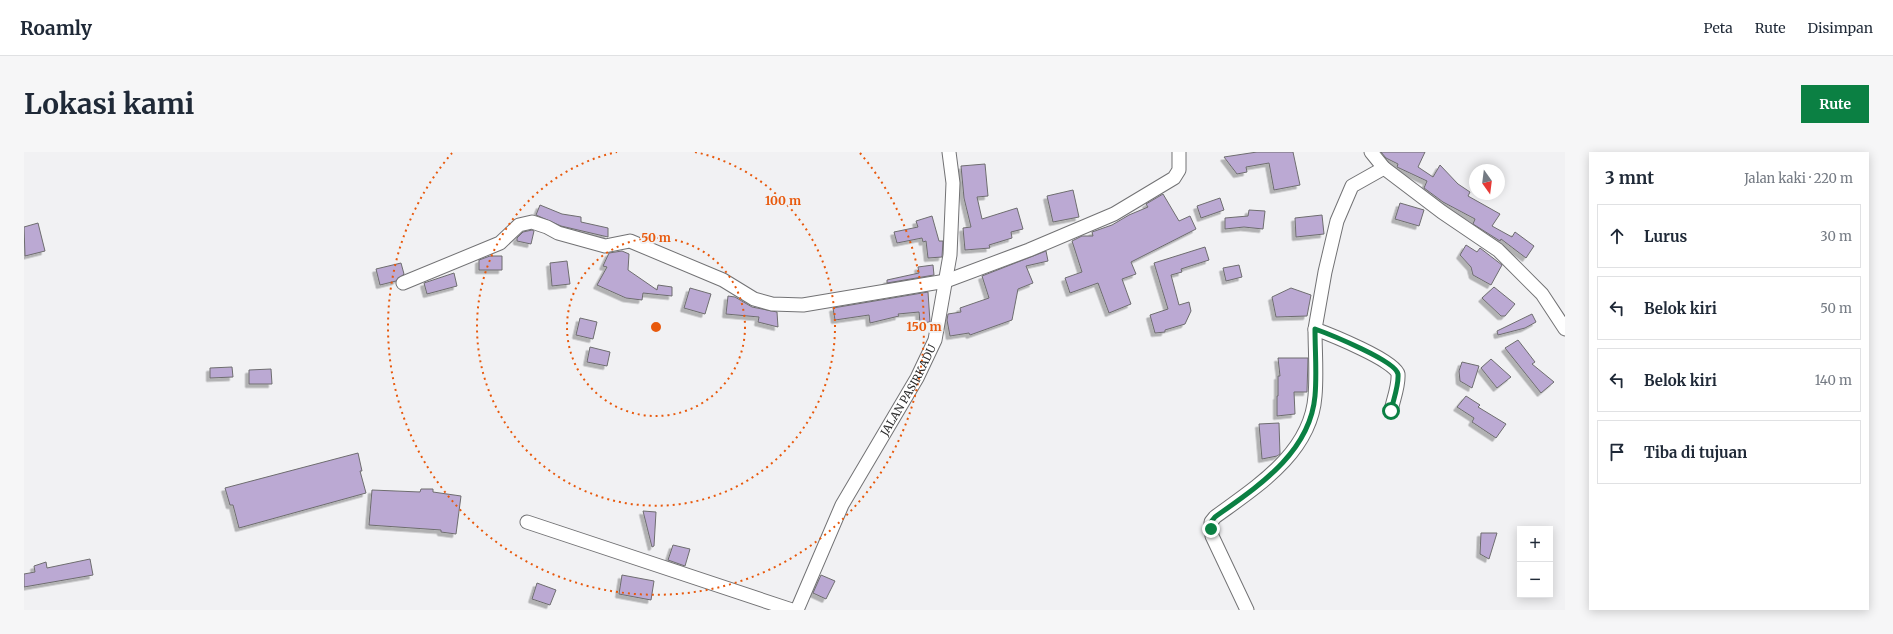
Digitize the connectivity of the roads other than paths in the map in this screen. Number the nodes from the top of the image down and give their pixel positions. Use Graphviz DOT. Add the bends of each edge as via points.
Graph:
graph roads {
  1 [pos="949,152"];
  2 [pos="1179,152"];
  3 [pos="1371,152"];
  4 [pos="1384,168"];
  5 [pos="946,281"];
  6 [pos="403,283"];
  7 [pos="1315,329"];
  8 [pos="1565,329"];
  9 [pos="1391,411"];
  10 [pos="527,522"];
  11 [pos="792,610"];
  12 [pos="797,610"];
  13 [pos="1247,610"];
  1 -- 5 [label="street, JALAN PASIRKADU" via="954,183"];
  2 -- 5 [label="street" via="1179,170 1174,178 1114,214"];
  3 -- 4 [label="street"];
  4 -- 7 [label="street" via="1352,186 1337,222"];
  4 -- 8 [label="street" via="1498,250 1542,294"];
  5 -- 6 [label="street" via="803,305 772,304 754,299 723,280 630,241 605,246 558,233 547,226 532,222 519,225 500,243"];
  5 -- 12 [label="street, JALAN PASIRKADU" via="935,340 917,378 842,505"];
  7 -- 9 [label="street" via="1351,344 1393,367 1398,374"];
  7 -- 13 [label="street" via="1315,397 1309,421 1301,437 1275,471 1211,522 1212,536"];
  10 -- 11 [label="street"];
}
